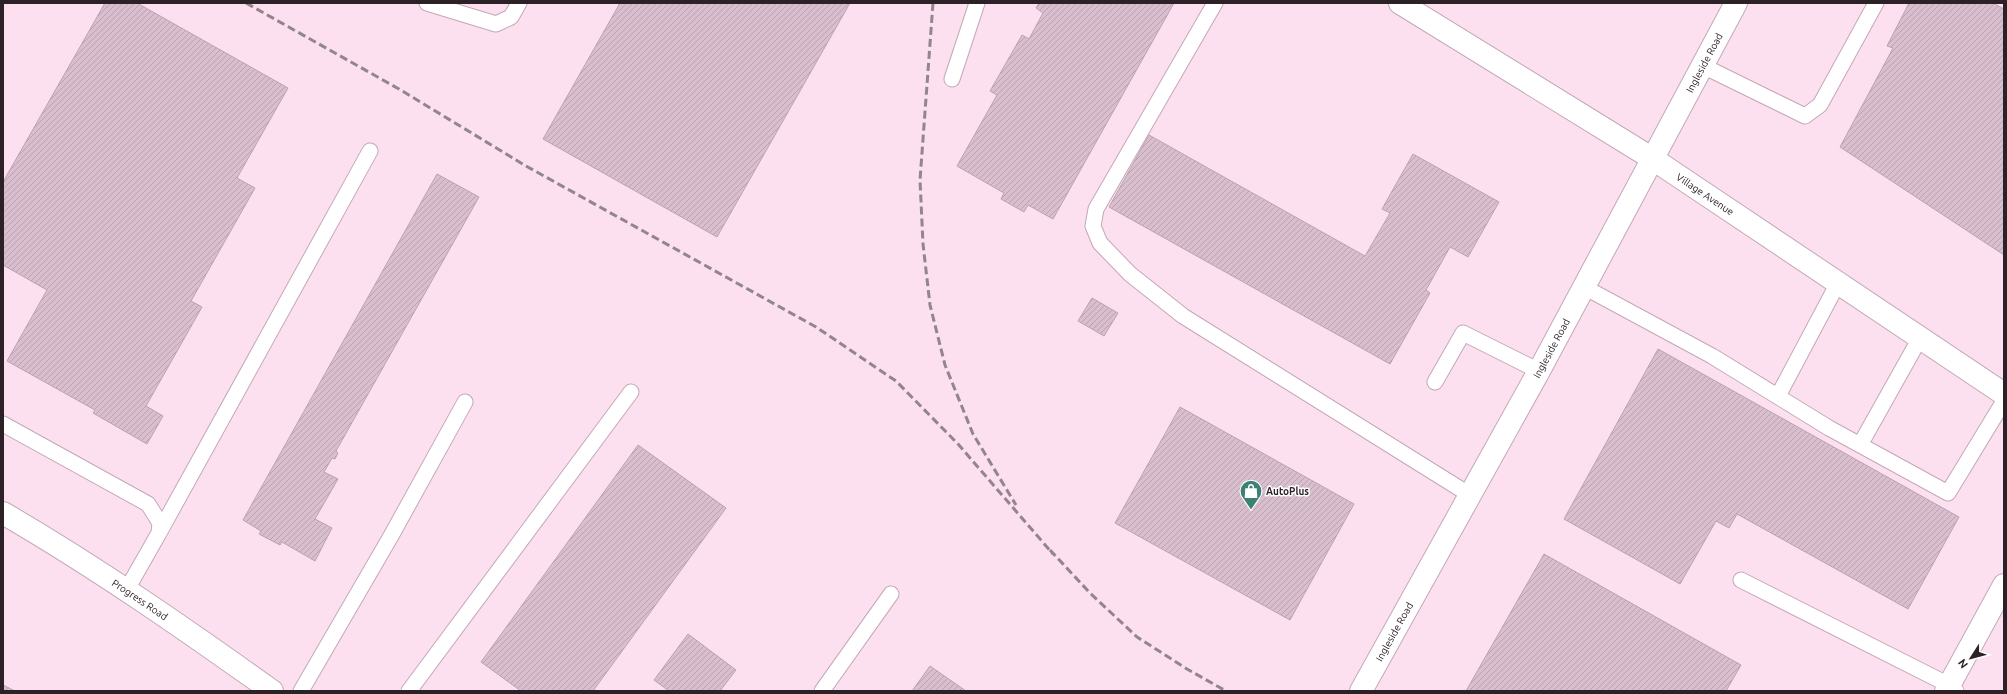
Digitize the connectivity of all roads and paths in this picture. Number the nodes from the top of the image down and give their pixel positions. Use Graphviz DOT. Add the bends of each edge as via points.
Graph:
graph roads {
  1 [pos="427,3"];
  2 [pos="519,3"];
  3 [pos="977,3"];
  4 [pos="1215,3"];
  5 [pos="1400,3"];
  6 [pos="1736,3"];
  7 [pos="1876,3"];
  8 [pos="1703,66"];
  9 [pos="952,79"];
  10 [pos="370,150"];
  11 [pos="1653,159"];
  12 [pos="1838,283"];
  13 [pos="1584,287"];
  14 [pos="1920,338"];
  15 [pos="1539,371"];
  16 [pos="1436,382"];
  17 [pos="632,392"];
  18 [pos="2004,394"];
  19 [pos="1778,396"];
  20 [pos="2004,401"];
  21 [pos="465,402"];
  22 [pos="3,424"];
  23 [pos="1860,445"];
  24 [pos="1470,495"];
  25 [pos="3,513"];
  26 [pos="159,534"];
  27 [pos="1740,580"];
  28 [pos="2004,585"];
  29 [pos="126,591"];
  30 [pos="891,594"];
  31 [pos="267,689"];
  32 [pos="1950,689"];
  33 [pos="301,691"];
  34 [pos="409,691"];
  35 [pos="822,691"];
  36 [pos="1361,691"];
  1 -- 2 [label="lane" via="496,24 511,17"];
  3 -- 9 [label="lane"];
  4 -- 24 [label="lane" via="1096,209 1093,226 1100,243 1130,274 1183,316"];
  5 -- 11 [label="street, Village Avenue"];
  6 -- 8 [label="street, Ingleside Road"];
  7 -- 8 [label="lane" via="1820,105 1805,116"];
  8 -- 11 [label="street, Ingleside Road"];
  10 -- 26 [label="lane"];
  11 -- 12 [label="street, Village Avenue"];
  11 -- 13 [label="street, Ingleside Road"];
  12 -- 14 [label="street, Village Avenue"];
  12 -- 19 [label="lane"];
  13 -- 15 [label="street, Ingleside Road"];
  13 -- 19 [label="lane" via="1712,356"];
  14 -- 18 [label="street, Village Avenue"];
  14 -- 23 [label="lane"];
  15 -- 16 [label="lane" via="1463,333"];
  15 -- 24 [label="street, Ingleside Road"];
  17 -- 34 [label="lane"];
  19 -- 23 [label="lane"];
  20 -- 23 [label="lane" via="1948,493"];
  21 -- 33 [label="lane" via="402,518"];
  22 -- 26 [label="lane" via="148,504 160,523"];
  24 -- 36 [label="street, Ingleside Road"];
  25 -- 29 [label="street, Progress Road"];
  26 -- 29 [label="lane"];
  27 -- 32 [label="lane"];
  28 -- 32 [label="street"];
  29 -- 31 [label="street, Progress Road"];
  30 -- 35 [label="lane"];
}
